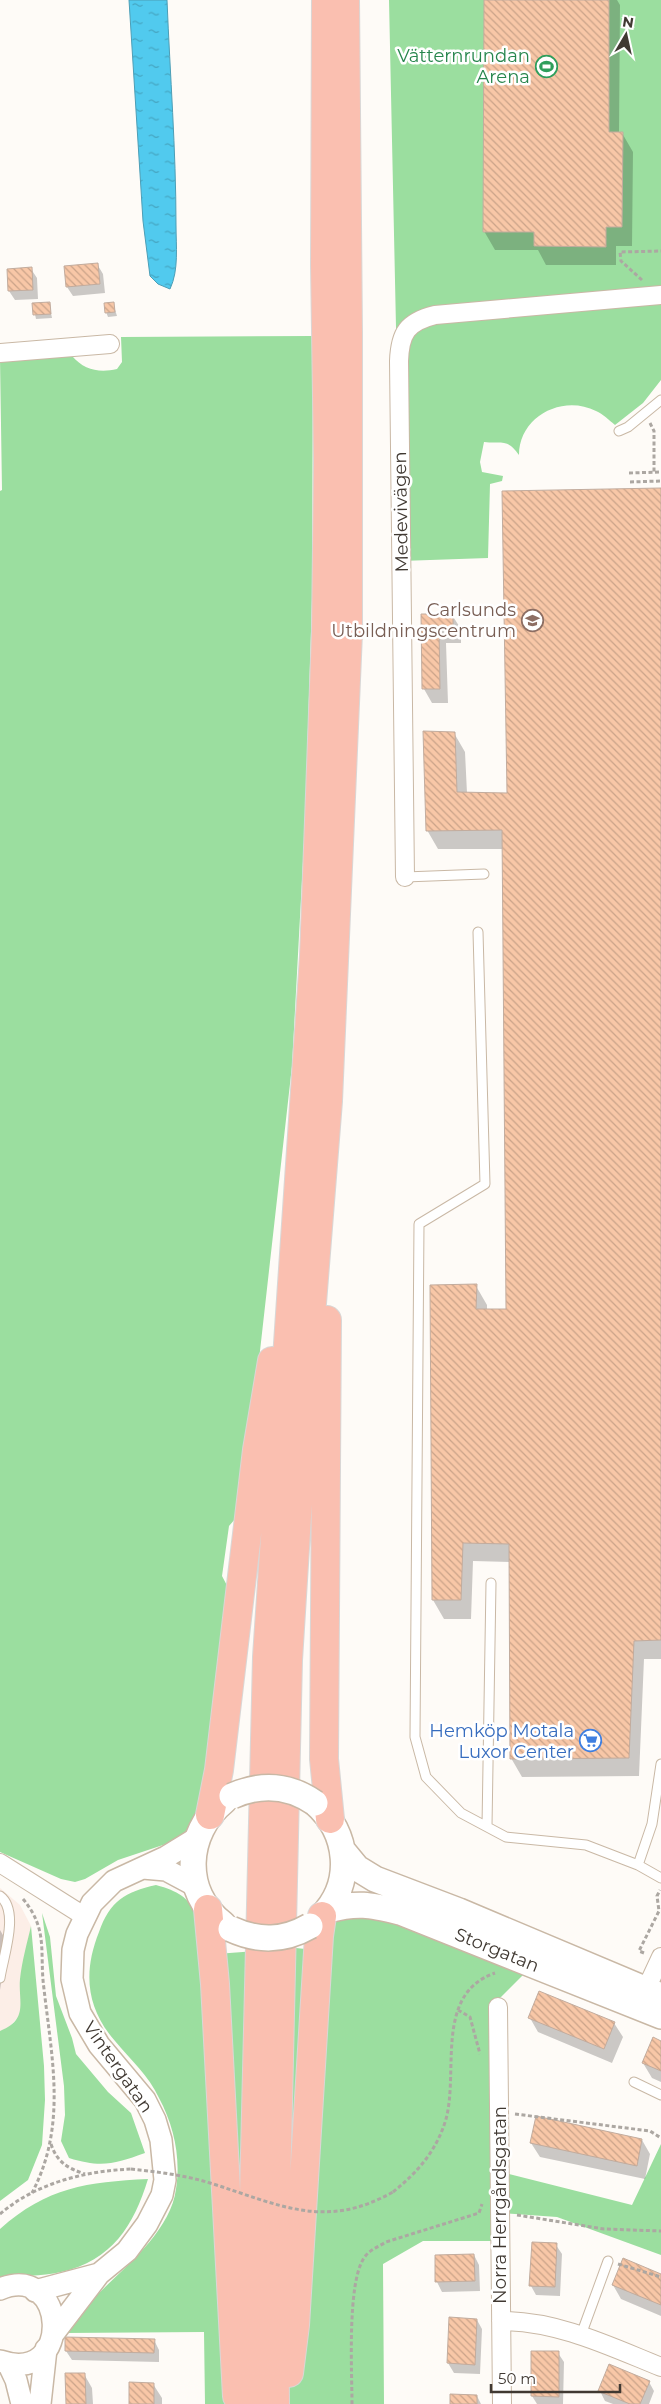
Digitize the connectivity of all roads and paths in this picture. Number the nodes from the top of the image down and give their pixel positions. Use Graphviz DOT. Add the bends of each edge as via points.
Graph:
graph roads {
  1 [pos="326,0"];
  2 [pos="345,0"];
  3 [pos="661,250"];
  4 [pos="660,295"];
  5 [pos="110,344"];
  6 [pos="0,353"];
  7 [pos="661,400"];
  8 [pos="645,413"];
  9 [pos="619,431"];
  10 [pos="654,472"];
  11 [pos="661,472"];
  12 [pos="629,473"];
  13 [pos="661,481"];
  14 [pos="630,482"];
  15 [pos="484,874"];
  16 [pos="405,877"];
  17 [pos="478,932"];
  18 [pos="328,1101"];
  19 [pos="294,1263"];
  20 [pos="491,1583"];
  21 [pos="661,1764"];
  22 [pos="323,1811"];
  23 [pos="203,1826"];
  24 [pos="487,1826"];
  25 [pos="343,1851"];
  26 [pos="0,1863"];
  27 [pos="638,1865"];
  28 [pos="144,1868"];
  29 [pos="661,1878"];
  30 [pos="661,1888"];
  31 [pos="0,1896"];
  32 [pos="21,1896"];
  33 [pos="202,1897"];
  34 [pos="84,1916"];
  35 [pos="320,1917"];
  36 [pos="660,1959"];
  37 [pos="0,1978"];
  38 [pos="648,1997"];
  39 [pos="498,2007"];
  40 [pos="458,2010"];
  41 [pos="661,2016"];
  42 [pos="481,2059"];
  43 [pos="634,2082"];
  44 [pos="661,2094"];
  45 [pos="499,2112"];
  46 [pos="661,2138"];
  47 [pos="50,2142"];
  48 [pos="86,2174"];
  49 [pos="393,2192"];
  50 [pos="32,2193"];
  51 [pos="484,2200"];
  52 [pos="479,2213"];
  53 [pos="500,2213"];
  54 [pos="0,2214"];
  55 [pos="661,2231"];
  56 [pos="608,2261"];
  57 [pos="99,2274"];
  58 [pos="661,2277"];
  59 [pos="0,2289"];
  60 [pos="35,2291"];
  61 [pos="501,2321"];
  62 [pos="581,2335"];
  63 [pos="50,2341"];
  64 [pos="4,2362"];
  65 [pos="661,2367"];
  66 [pos="22,2404"];
  67 [pos="40,2404"];
  68 [pos="238,2404"];
  69 [pos="254,2404"];
  70 [pos="275,2404"];
  71 [pos="285,2404"];
  72 [pos="352,2404"];
  73 [pos="502,2404"];
  1 -- 19 [label="highway" via="326,632 314,956"];
  2 -- 18 [label="highway" via="348,633"];
  3 -- 4 [label="path" via="620,252 621,260"];
  4 -- 16 [label="street, Medevivägen" via="435,315 414,322 401,339"];
  5 -- 6 [label="street"];
  7 -- 8 [label="lane"];
  8 -- 9 [label="lane"];
  8 -- 10 [label="path" via="654,431"];
  10 -- 11 [label="path"];
  10 -- 12 [label="path"];
  13 -- 14 [label="path"];
  15 -- 16 [label="lane, Medevivägen"];
  17 -- 24 [label="lane" via="485,1184 419,1224 415,1738 426,1777 461,1813"];
  18 -- 22 [label="highway"];
  18 -- 70 [label="highway" via="288,1660 274,2279"];
  19 -- 23 [label="highway" via="271,1365 257,1450 222,1745"];
  19 -- 69 [label="highway" via="266,1657 252,2278"];
  20 -- 24 [label="lane"];
  21 -- 27 [label="lane" via="652,1824"];
  22 -- 23 [label="main road, bridge" via="298,1794 280,1788 260,1788 232,1796"];
  22 -- 25 [label="main road" via="338,1834"];
  23 -- 28 [label="street, Vintergatan" via="166,1857"];
  23 -- 33 [label="main road" via="192,1862"];
  24 -- 27 [label="lane" via="506,1837 586,1845"];
  25 -- 35 [label="main road" via="342,1882 336,1897"];
  25 -- 38 [label="main road, Storgatan" via="357,1868 375,1878 459,1911"];
  26 -- 34 [label="street"];
  27 -- 29 [label="lane"];
  28 -- 33 [label="street" via="166,1870"];
  28 -- 34 [label="street, Vintergatan" via="114,1881"];
  30 -- 36 [label="path" via="657,1896 659,1911 639,1951"];
  31 -- 37 [label="lane" via="5,1899 10,1916"];
  32 -- 47 [label="path" via="35,1918 43,1944 55,2096"];
  33 -- 35 [label="main road, bridge" via="218,1920 247,1936 271,1939 296,1934"];
  33 -- 68 [label="highway" via="215,1984"];
  34 -- 57 [label="street, Vintergatan" via="75,1942 72,1965 80,2014 99,2045 145,2100 155,2120 165,2161 162,2195 147,2224 127,2251"];
  35 -- 38 [label="main road, Storgatan" via="352,1904 372,1905 400,1912 490,1947"];
  35 -- 71 [label="highway" via="295,2325"];
  36 -- 38 [label="street"];
  38 -- 41 [label="main road, Storgatan"];
  39 -- 45 [label="street, Norra Herrgårdsgatan"];
  40 -- 42 [label="path" via="465,2012 472,2022"];
  43 -- 44 [label="lane"];
  45 -- 46 [label="path" via="650,2131"];
  45 -- 53 [label="street, Norra Herrgårdsgatan"];
  47 -- 48 [label="path" via="58,2160"];
  47 -- 50 [label="path" via="42,2173"];
  48 -- 49 [label="path, bridge" via="131,2169 186,2176 271,2204 309,2212 348,2210"];
  48 -- 50 [label="path"];
  50 -- 54 [label="path"];
  51 -- 52 [label="path"];
  52 -- 53 [label="path"];
  52 -- 72 [label="path" via="386,2242 364,2258 354,2299"];
  53 -- 55 [label="path" via="604,2229"];
  53 -- 61 [label="street, Norra Herrgårdsgatan"];
  56 -- 58 [label="path"];
  56 -- 62 [label="lane"];
  57 -- 60 [label="street, Vintergatan"];
  57 -- 63 [label="street, Vintergatan"];
  59 -- 60 [label="street" via="15,2286"];
  60 -- 63 [label="street" via="47,2301 54,2316"];
  61 -- 62 [label="street" via="539,2324"];
  61 -- 73 [label="street, Norra Herrgårdsgatan"];
  62 -- 65 [label="street"];
  63 -- 64 [label="street" via="29,2362"];
  63 -- 67 [label="street"];
  64 -- 66 [label="street" via="16,2380"];
}
